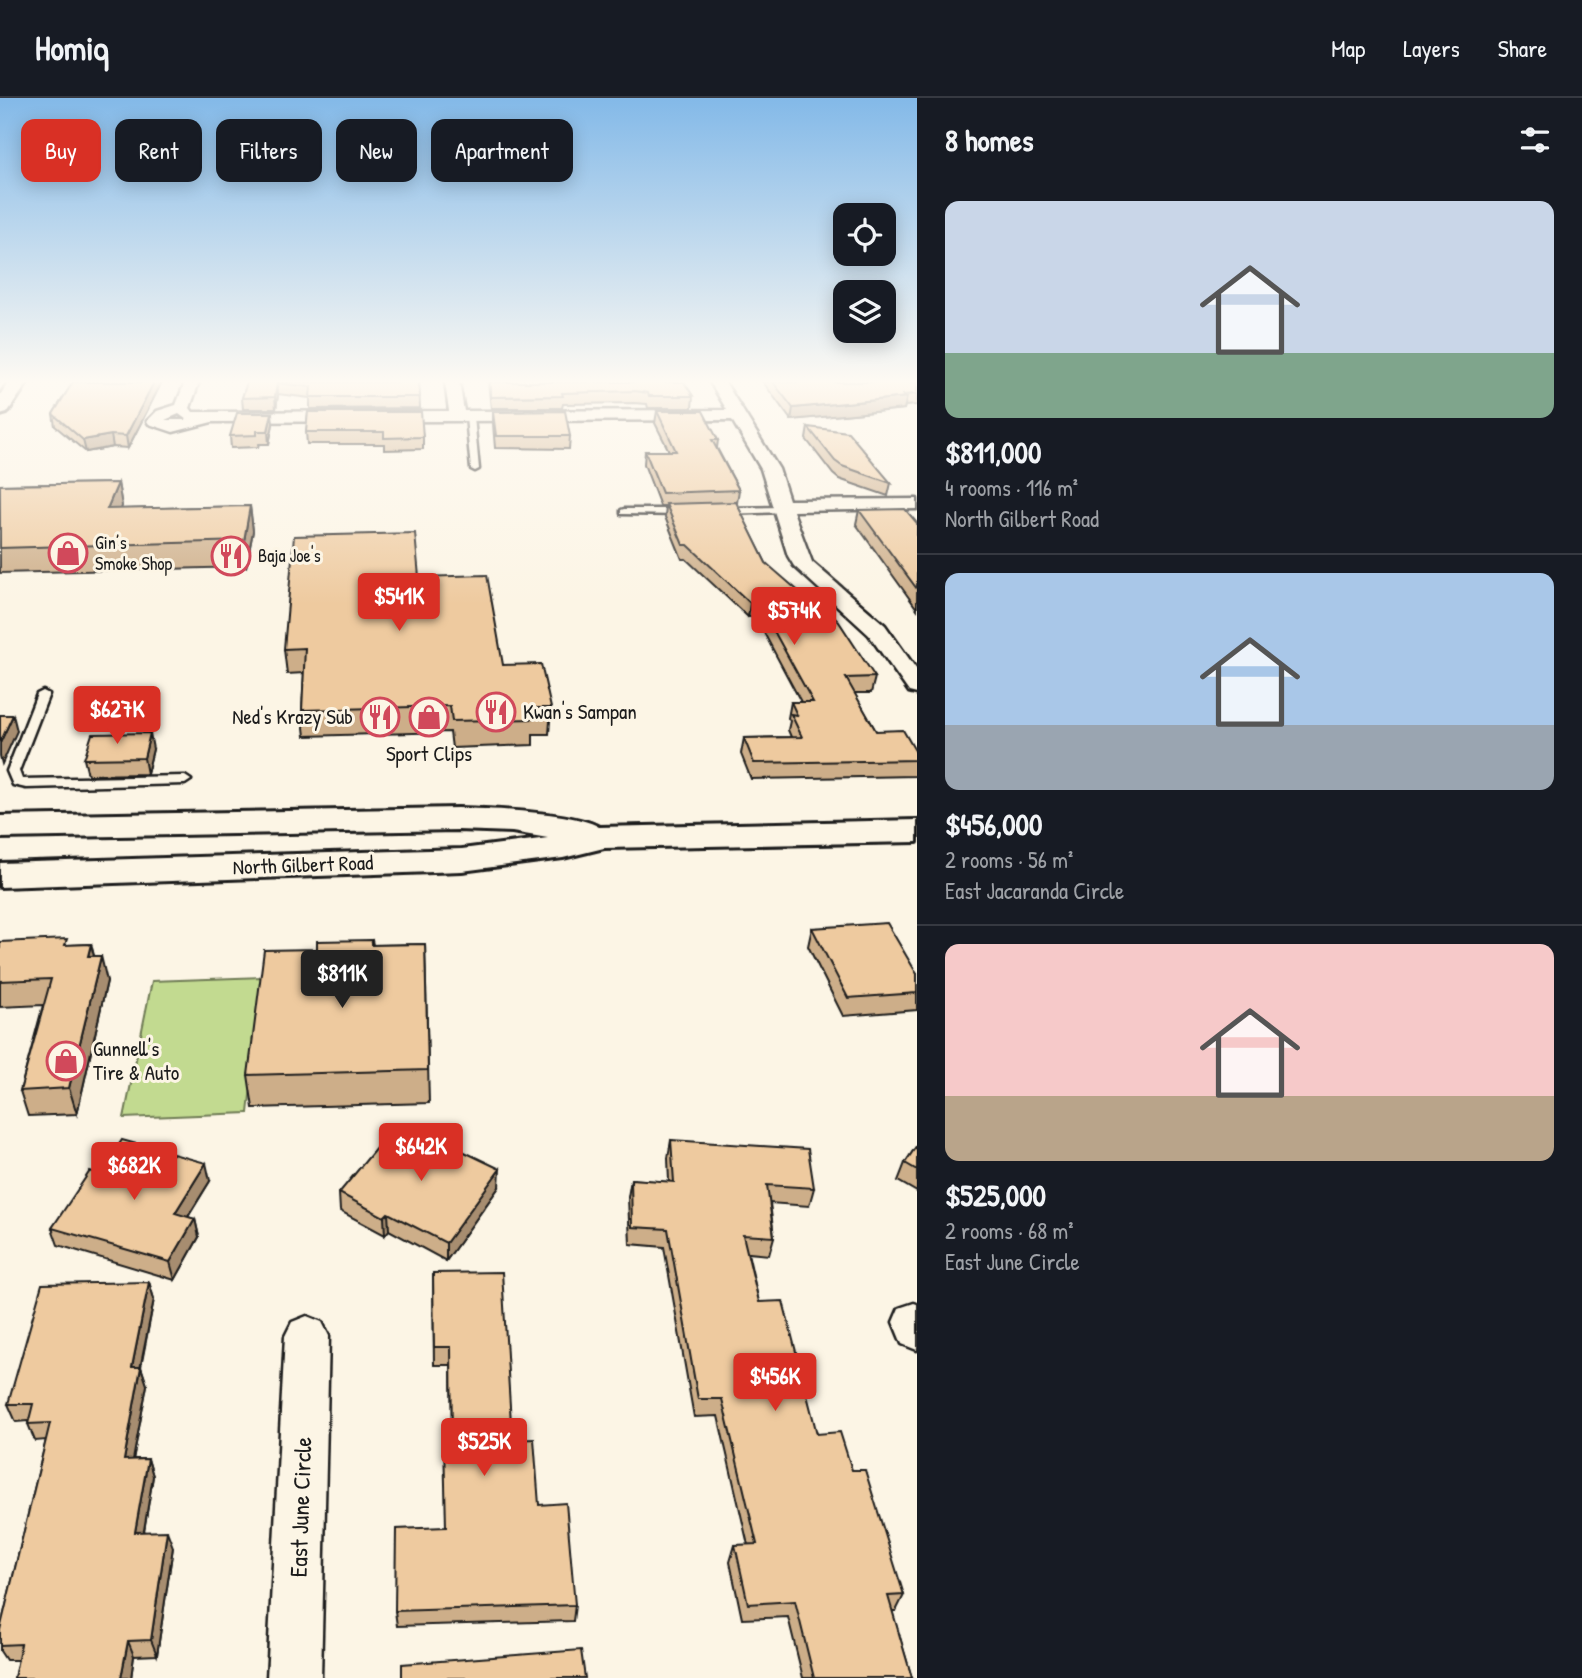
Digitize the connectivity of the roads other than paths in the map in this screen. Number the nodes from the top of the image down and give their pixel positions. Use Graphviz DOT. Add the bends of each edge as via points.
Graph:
graph roads {
  1 [pos="472,456"];
  2 [pos="763,456"];
  3 [pos="475,469"];
  4 [pos="917,504"];
  5 [pos="783,508"];
  6 [pos="717,511"];
  7 [pos="624,512"];
  8 [pos="690,512"];
  9 [pos="909,663"];
  10 [pos="917,687"];
  11 [pos="43,694"];
  12 [pos="185,780"];
  13 [pos="0,827"];
  14 [pos="917,831"];
  15 [pos="604,837"];
  16 [pos="0,875"];
  17 [pos="307,1336"];
  18 [pos="294,1678"];
  1 -- 3 [label="lane"];
  2 -- 5 [label="street"];
  4 -- 5 [label="street"];
  5 -- 6 [label="lane"];
  5 -- 9 [label="street" via="804,566 869,620"];
  7 -- 8 [label="lane"];
  9 -- 10 [label="street"];
  11 -- 12 [label="lane" via="13,771 17,782"];
  13 -- 15 [label="main road, North Gilbert Road" via="458,819 558,827"];
  14 -- 15 [label="main road, North Gilbert Road"];
  15 -- 16 [label="main road, North Gilbert Road" via="462,860"];
  17 -- 18 [label="street, East June Circle"];
}
